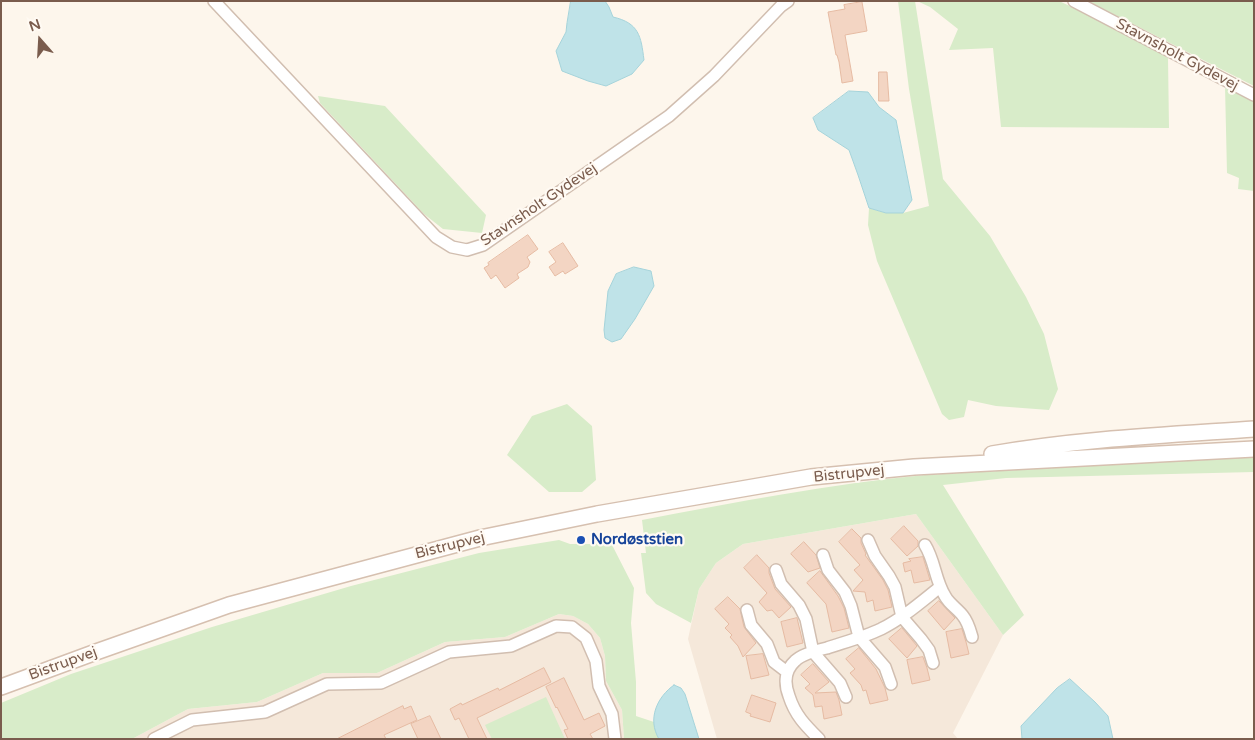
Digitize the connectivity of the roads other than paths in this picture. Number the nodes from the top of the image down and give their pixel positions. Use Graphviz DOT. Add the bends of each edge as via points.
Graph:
graph roads {
  1 [pos="214,1"];
  2 [pos="788,1"];
  3 [pos="1074,1"];
  4 [pos="1254,95"];
  5 [pos="1254,428"];
  6 [pos="1254,449"];
  7 [pos="914,467"];
  8 [pos="868,540"];
  9 [pos="926,545"];
  10 [pos="823,555"];
  11 [pos="776,570"];
  12 [pos="940,587"];
  13 [pos="746,610"];
  14 [pos="902,617"];
  15 [pos="972,637"];
  16 [pos="859,638"];
  17 [pos="813,652"];
  18 [pos="933,663"];
  19 [pos="787,672"];
  20 [pos="891,684"];
  21 [pos="1,687"];
  22 [pos="846,697"];
  23 [pos="154,739"];
  24 [pos="615,739"];
  25 [pos="819,739"];
  1 -- 2 [label="street, Stavnsholt Gydevej" via="436,237 452,247 467,250 483,245 669,116 714,76"];
  3 -- 4 [label="street, Stavnsholt Gydevej"];
  5 -- 7 [label="main road, Bistrupvej" via="1024,449"];
  6 -- 7 [label="main road, Bistrupvej"];
  7 -- 21 [label="main road, Bistrupvej" via="811,477 596,514 480,538 229,605"];
  8 -- 14 [label="street" via="895,587"];
  9 -- 12 [label="street"];
  10 -- 16 [label="street" via="828,570 846,592"];
  11 -- 17 [label="street" via="781,584 806,619"];
  12 -- 14 [label="street"];
  12 -- 15 [label="street" via="963,615"];
  13 -- 19 [label="street" via="751,625 767,644 774,662"];
  14 -- 16 [label="street"];
  14 -- 18 [label="street" via="929,650"];
  16 -- 17 [label="street"];
  16 -- 20 [label="street" via="885,667"];
  17 -- 19 [label="street" via="796,660"];
  17 -- 22 [label="street" via="840,683"];
  19 -- 25 [label="street" via="786,688 793,708"];
  23 -- 24 [label="street" via="192,720 265,712 327,684 381,683 449,652 511,646 556,626 572,627 586,638 596,662 599,686 612,714"];
}
